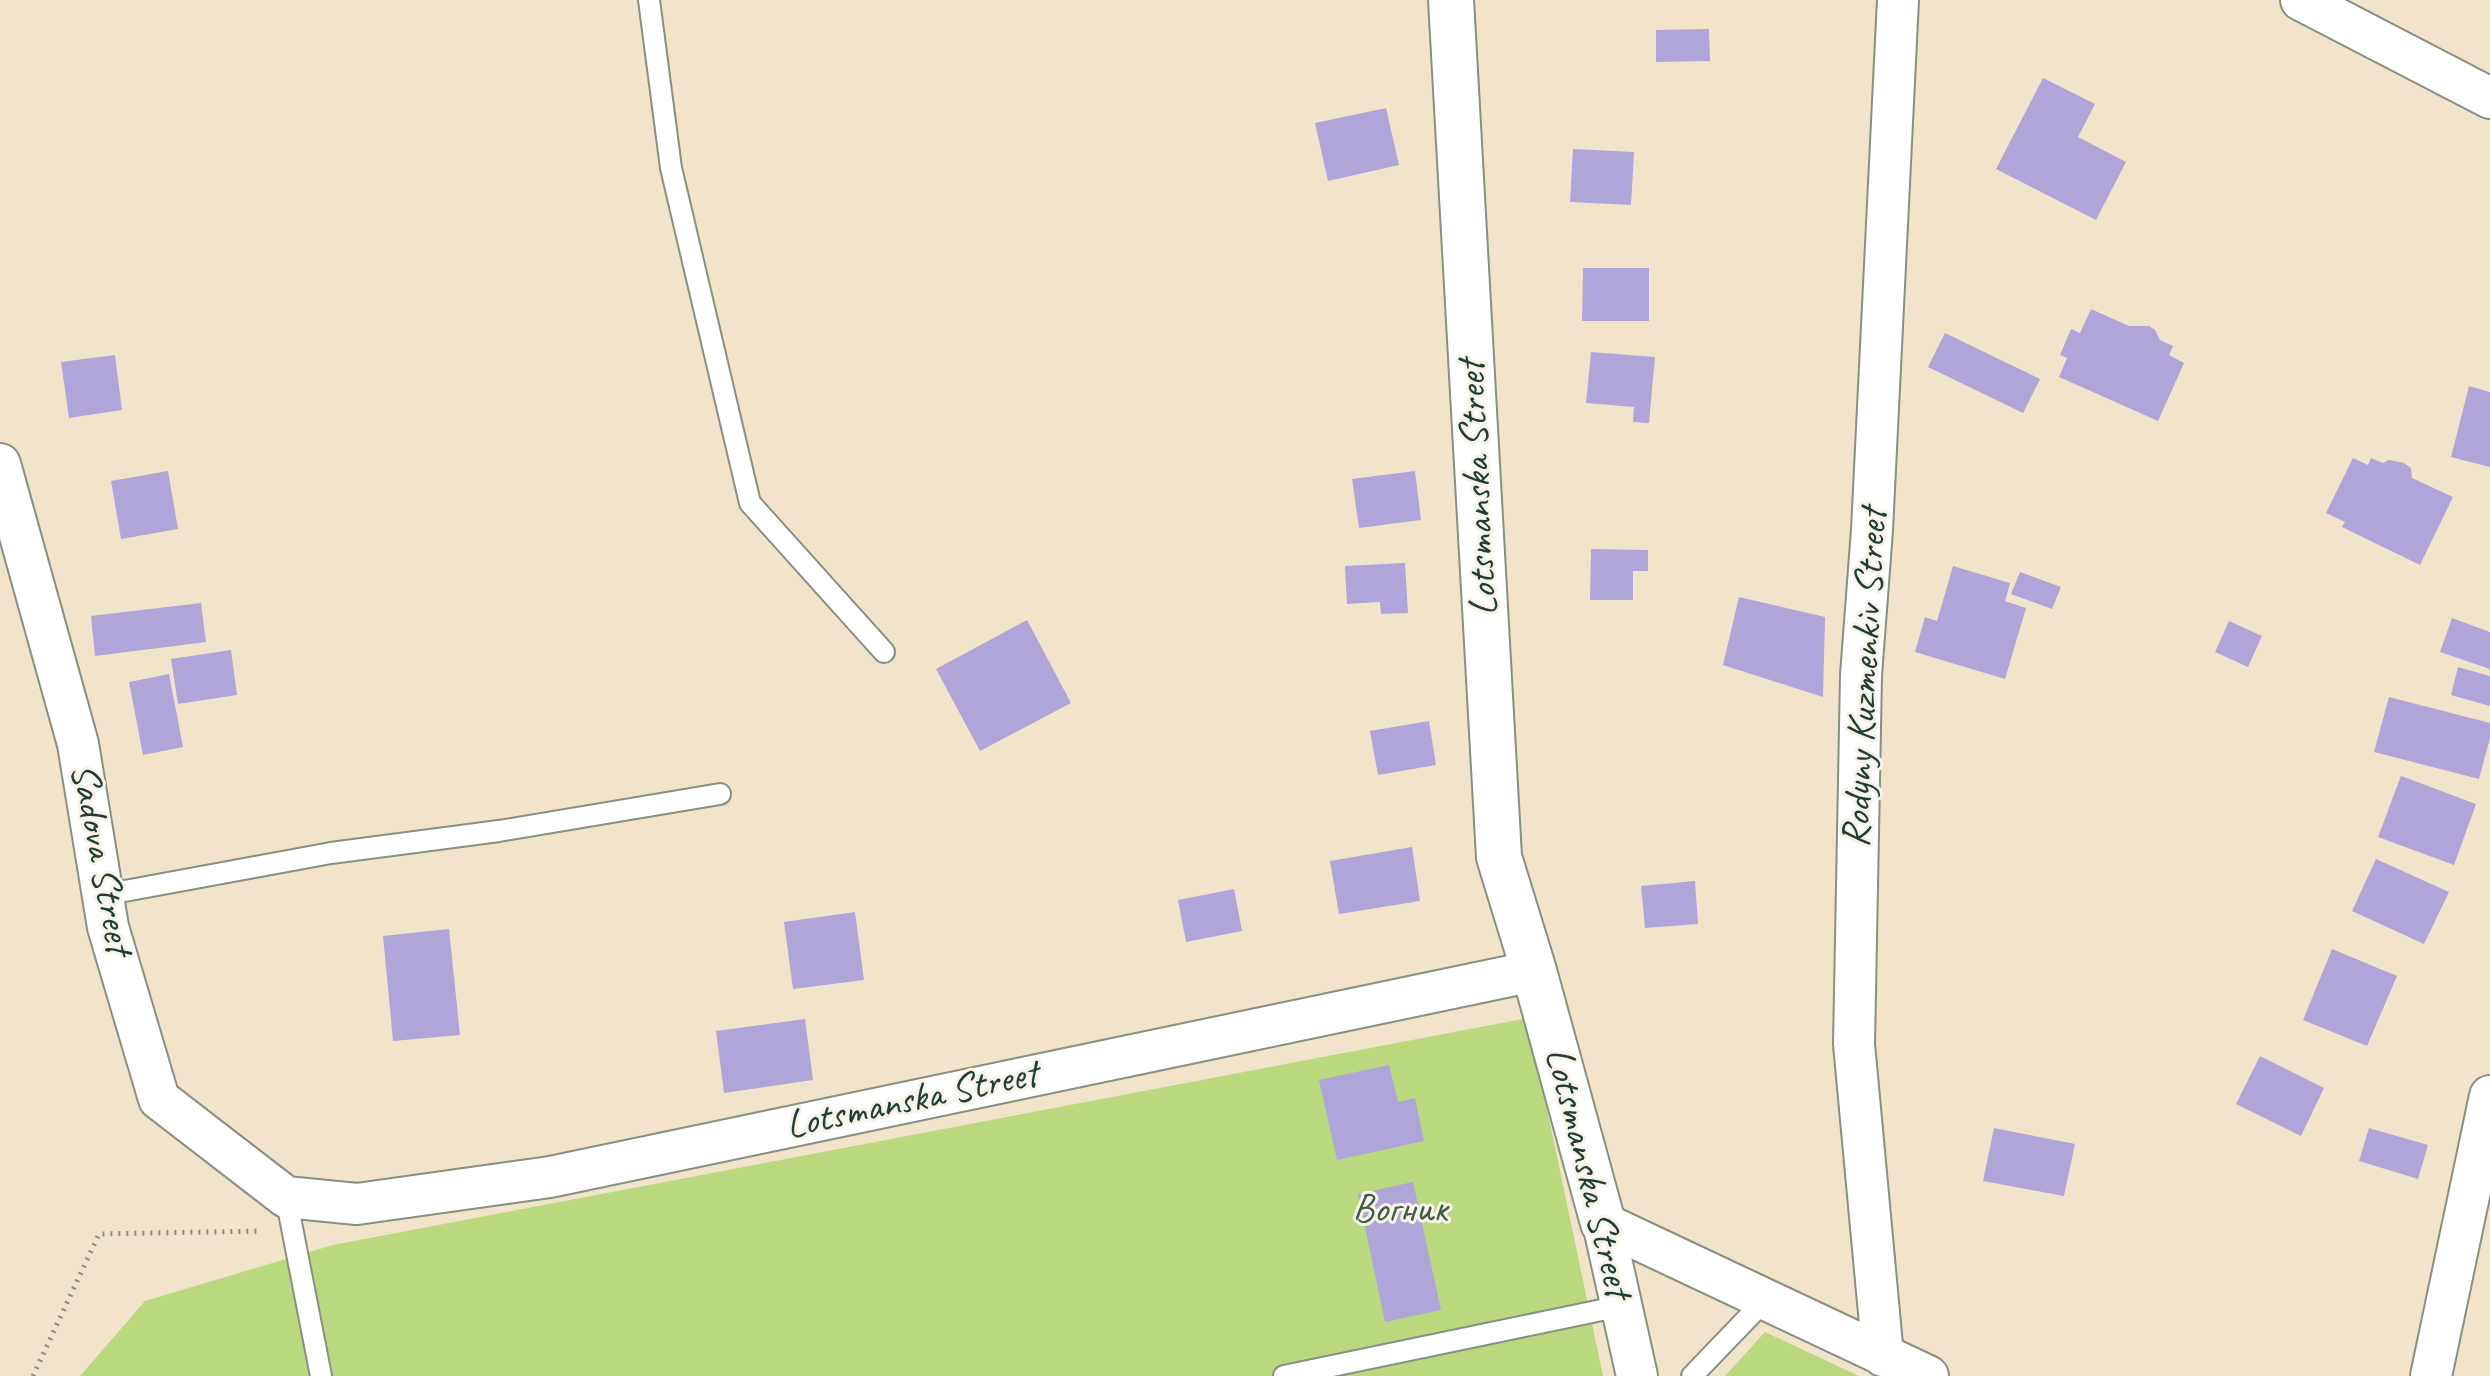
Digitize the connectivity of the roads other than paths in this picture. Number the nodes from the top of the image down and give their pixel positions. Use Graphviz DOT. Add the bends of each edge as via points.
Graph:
graph roads {
  1 [pos="649,0"];
  2 [pos="1451,0"];
  3 [pos="1898,0"];
  4 [pos="2301,0"];
  5 [pos="2490,98"];
  6 [pos="0,464"];
  7 [pos="884,652"];
  8 [pos="720,794"];
  9 [pos="103,895"];
  10 [pos="1534,971"];
  11 [pos="2490,1096"];
  12 [pos="290,1214"];
  13 [pos="1603,1223"];
  14 [pos="1765,1300"];
  15 [pos="1621,1306"];
  16 [pos="1883,1356"];
  17 [pos="321,1376"];
  18 [pos="1284,1376"];
  19 [pos="1637,1376"];
  20 [pos="1692,1376"];
  21 [pos="1928,1376"];
  22 [pos="2431,1376"];
  1 -- 7 [label="lane" via="671,168 750,503"];
  2 -- 10 [label="street, Lotsmanska Street" via="1499,857"];
  3 -- 16 [label="street, Rodyny Kuzmenkiv Street" via="1861,675 1854,1044"];
  4 -- 5 [label="street"];
  6 -- 9 [label="street, Sadova Street" via="78,744"];
  8 -- 9 [label="lane" via="331,853"];
  9 -- 12 [label="street, Sadova Street" via="159,1099"];
  10 -- 12 [label="street, Lotsmanska Street" via="550,1177"];
  10 -- 13 [label="street, Lotsmanska Street"];
  11 -- 22 [label="street"];
  12 -- 17 [label="lane"];
  13 -- 14 [label="street"];
  13 -- 15 [label="street, Lotsmanska Street"];
  14 -- 16 [label="street"];
  14 -- 20 [label="lane"];
  15 -- 18 [label="lane"];
  15 -- 19 [label="street, Lotsmanska Street"];
  16 -- 21 [label="street"];
}
